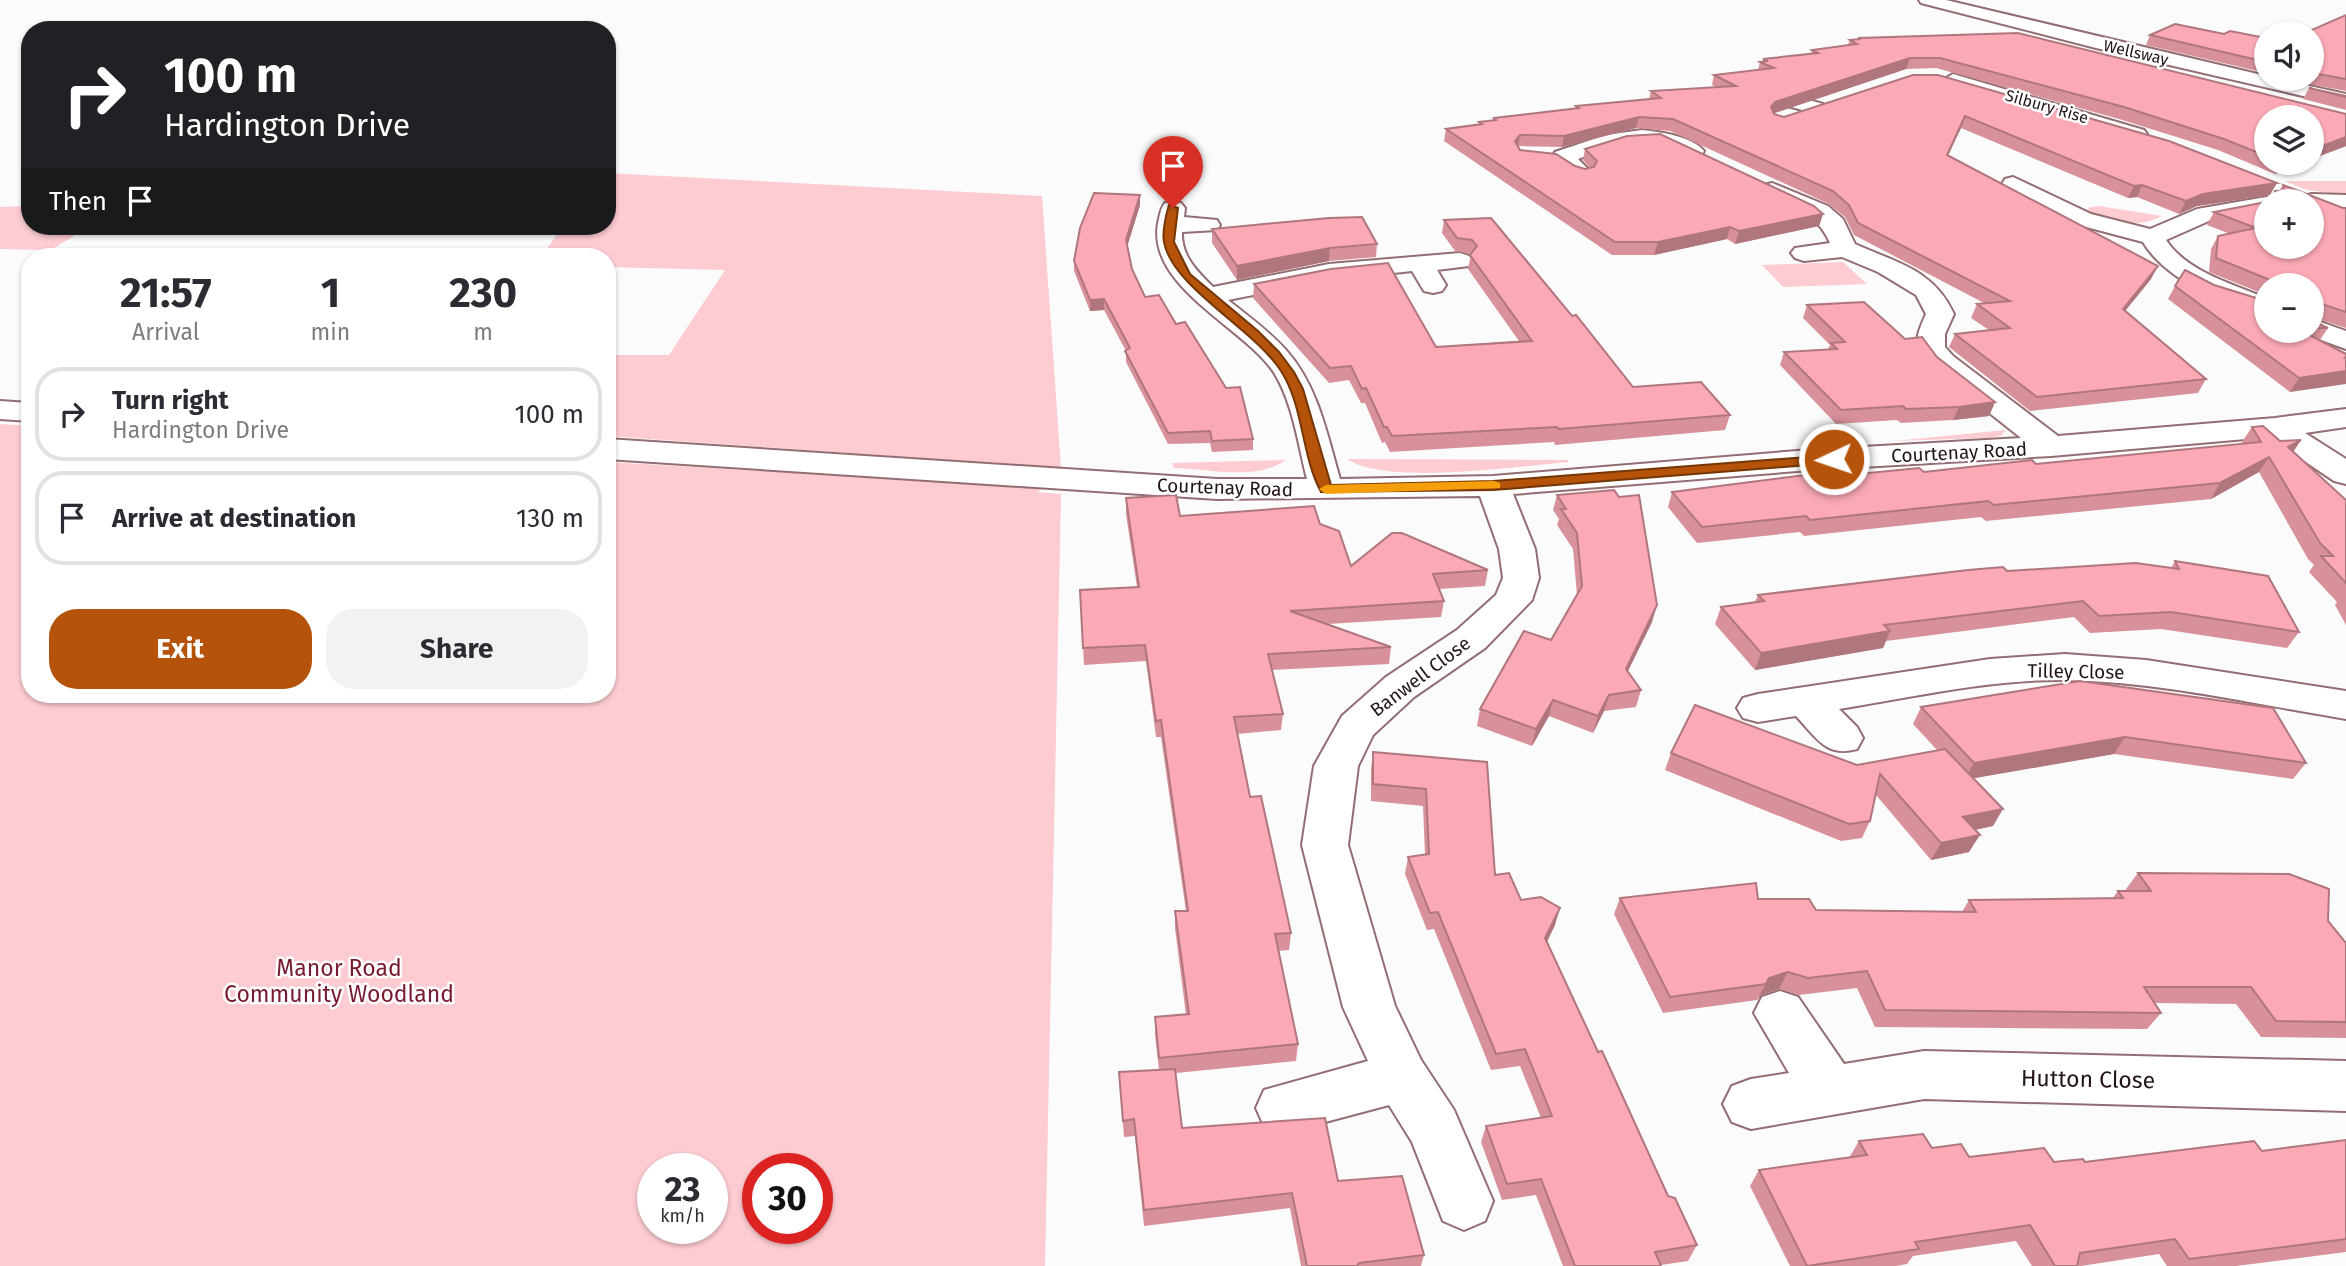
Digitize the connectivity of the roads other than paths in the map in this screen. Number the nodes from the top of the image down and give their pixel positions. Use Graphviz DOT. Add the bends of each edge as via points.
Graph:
graph roads {
  1 [pos="1927,0"];
  2 [pos="2021,37"];
  3 [pos="1936,77"];
  4 [pos="1788,100"];
  5 [pos="2346,100"];
  6 [pos="2346,118"];
  7 [pos="1780,120"];
  8 [pos="2160,142"];
  9 [pos="1710,159"];
  10 [pos="1561,162"];
  11 [pos="1754,181"];
  12 [pos="2013,184"];
  13 [pos="2324,200"];
  14 [pos="2080,201"];
  15 [pos="2346,202"];
  16 [pos="2051,203"];
  17 [pos="2254,206"];
  18 [pos="1208,225"];
  19 [pos="2152,237"];
  20 [pos="1845,249"];
  21 [pos="1804,253"];
  22 [pos="1460,261"];
  23 [pos="1209,296"];
  24 [pos="2254,301"];
  25 [pos="2324,332"];
  26 [pos="2346,341"];
  27 [pos="0,410"];
  28 [pos="21,411"];
  29 [pos="2346,418"];
  30 [pos="2275,427"];
  31 [pos="2051,446"];
  32 [pos="616,450"];
  33 [pos="2346,474"];
  34 [pos="1493,486"];
  35 [pos="1326,489"];
  36 [pos="1806,701"];
  37 [pos="2346,705"];
  38 [pos="1758,708"];
  39 [pos="1842,738"];
  40 [pos="1780,1013"];
  41 [pos="1402,1077"];
  42 [pos="2346,1086"];
  43 [pos="1831,1091"];
  44 [pos="1751,1104"];
  45 [pos="1284,1108"];
  46 [pos="1464,1201"];
  1 -- 5 [label="street, Wellsway"];
  2 -- 6 [label="street"];
  3 -- 8 [label="street, Silbury Rise"];
  4 -- 7 [label="street" via="1823,106"];
  9 -- 10 [label="street" via="1670,131 1614,139"];
  11 -- 20 [label="street" via="1820,211 1834,224"];
  12 -- 16 [label="street"];
  13 -- 15 [label="street"];
  14 -- 16 [label="street"];
  16 -- 19 [label="street" via="2099,225"];
  17 -- 19 [label="street" via="2205,214"];
  18 -- 23 [label="street" via="1172,216 1169,242 1186,275"];
  19 -- 24 [label="street" via="2158,251 2172,262"];
  20 -- 21 [label="street"];
  20 -- 31 [label="street" via="1894,268 1921,285 1937,302 1940,314 1931,334 1931,348"];
  22 -- 23 [label="street" via="1426,274 1329,272"];
  23 -- 35 [label="street" via="1254,333 1288,372"];
  25 -- 26 [label="street"];
  27 -- 28 [label="street"];
  29 -- 30 [label="street, Courtenay Road"];
  30 -- 31 [label="street, Courtenay Road"];
  30 -- 33 [label="street"];
  31 -- 34 [label="street, Courtenay Road"];
  32 -- 35 [label="street, Courtenay Road" via="1217,489"];
  34 -- 35 [label="street, Courtenay Road"];
  34 -- 41 [label="street, Banwell Close" via="1517,549 1521,578 1513,600 1471,639 1400,687 1357,726 1336,766 1325,845 1369,1007"];
  36 -- 37 [label="street, Tilley Close" via="1990,672 2065,667 2146,673"];
  36 -- 38 [label="street, Tilley Close"];
  36 -- 39 [label="street"];
  40 -- 43 [label="street"];
  41 -- 45 [label="street"];
  41 -- 46 [label="street, Banwell Close" via="1434,1128"];
  42 -- 43 [label="street, Hutton Close" via="1924,1075"];
  43 -- 44 [label="street, Hutton Close"];
}
